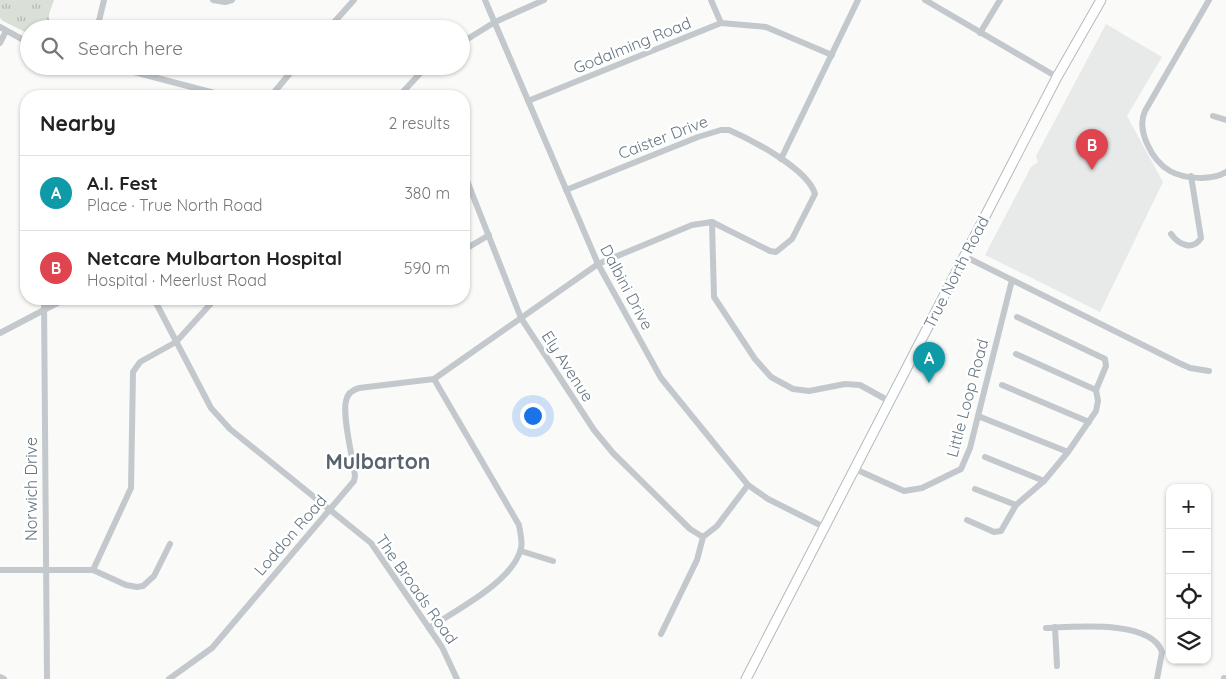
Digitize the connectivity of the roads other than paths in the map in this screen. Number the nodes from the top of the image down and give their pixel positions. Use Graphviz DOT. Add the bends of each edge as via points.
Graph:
graph roads {
  1 [pos="104,0"];
  2 [pos="213,0"];
  3 [pos="232,0"];
  4 [pos="354,0"];
  5 [pos="485,0"];
  6 [pos="544,0"];
  7 [pos="711,0"];
  8 [pos="858,0"];
  9 [pos="925,0"];
  10 [pos="1000,0"];
  11 [pos="1101,0"];
  12 [pos="1209,0"];
  13 [pos="99,20"];
  14 [pos="336,20"];
  15 [pos="495,22"];
  16 [pos="721,23"];
  17 [pos="3,29"];
  18 [pos="980,33"];
  19 [pos="470,37"];
  20 [pos="20,38"];
  21 [pos="0,43"];
  22 [pos="832,55"];
  23 [pos="146,75"];
  24 [pos="288,75"];
  25 [pos="418,75"];
  26 [pos="1057,77"];
  27 [pos="203,90"];
  28 [pos="276,90"];
  29 [pos="404,90"];
  30 [pos="528,101"];
  31 [pos="1213,116"];
  32 [pos="1226,120"];
  33 [pos="781,159"];
  34 [pos="1226,172"];
  35 [pos="1191,176"];
  36 [pos="470,188"];
  37 [pos="566,190"];
  38 [pos="712,222"];
  39 [pos="1171,234"];
  40 [pos="489,235"];
  41 [pos="470,246"];
  42 [pos="964,256"];
  43 [pos="598,264"];
  44 [pos="1012,280"];
  45 [pos="44,305"];
  46 [pos="54,305"];
  47 [pos="157,305"];
  48 [pos="210,305"];
  49 [pos="44,310"];
  50 [pos="1017,317"];
  51 [pos="521,318"];
  52 [pos="0,333"];
  53 [pos="176,342"];
  54 [pos="1016,354"];
  55 [pos="1209,371"];
  56 [pos="434,380"];
  57 [pos="1002,385"];
  58 [pos="1096,390"];
  59 [pos="889,401"];
  60 [pos="978,416"];
  61 [pos="1089,422"];
  62 [pos="1068,452"];
  63 [pos="985,457"];
  64 [pos="854,469"];
  65 [pos="1044,480"];
  66 [pos="748,484"];
  67 [pos="975,489"];
  68 [pos="1016,505"];
  69 [pos="331,510"];
  70 [pos="967,520"];
  71 [pos="824,527"];
  72 [pos="703,537"];
  73 [pos="170,544"];
  74 [pos="521,551"];
  75 [pos="553,561"];
  76 [pos="0,570"];
  77 [pos="45,570"];
  78 [pos="93,570"];
  79 [pos="1055,627"];
  80 [pos="429,628"];
  81 [pos="1046,628"];
  82 [pos="661,634"];
  83 [pos="1057,666"];
  84 [pos="0,677"];
  85 [pos="173,678"];
  86 [pos="4,679"];
  87 [pos="47,679"];
  88 [pos="457,679"];
  89 [pos="746,679"];
  90 [pos="1157,679"];
  1 -- 13 [label="street"];
  2 -- 3 [label="street"];
  4 -- 14 [label="street"];
  5 -- 15 [label="street, Dalbini Drive"];
  6 -- 15 [label="street"];
  7 -- 16 [label="street"];
  8 -- 22 [label="street"];
  9 -- 18 [label="street"];
  10 -- 18 [label="street"];
  11 -- 26 [label="main road, True North Road"];
  12 -- 35 [label="street" via="1143,115 1143,133 1159,162 1171,171"];
  15 -- 19 [label="street"];
  15 -- 30 [label="street, Dalbini Drive"];
  16 -- 22 [label="street, Godalming Road" via="766,27"];
  16 -- 30 [label="street, Godalming Road"];
  17 -- 20 [label="street"];
  17 -- 21 [label="street"];
  18 -- 26 [label="street"];
  22 -- 33 [label="street"];
  23 -- 27 [label="street"];
  24 -- 28 [label="street"];
  25 -- 29 [label="street"];
  26 -- 42 [label="main road, True North Road"];
  30 -- 37 [label="street, Dalbini Drive"];
  31 -- 32 [label="street"];
  33 -- 37 [label="street, Caister Drive" via="736,133 721,130"];
  33 -- 38 [label="street, Caister Drive" via="814,190 813,201 792,239 776,252 770,251"];
  34 -- 35 [label="street" via="1216,177"];
  35 -- 39 [label="street" via="1201,238 1194,245 1186,246"];
  36 -- 40 [label="street, Ely Avenue"];
  37 -- 43 [label="street, Dalbini Drive"];
  38 -- 43 [label="street, Loddon Road" via="692,225"];
  38 -- 59 [label="street" via="714,297 771,377 793,389 809,391 845,384 860,385"];
  40 -- 41 [label="street"];
  40 -- 51 [label="street, Ely Avenue"];
  42 -- 44 [label="street"];
  42 -- 59 [label="main road, True North Road"];
  43 -- 51 [label="street, Loddon Road"];
  43 -- 66 [label="street, Dalbini Drive" via="666,385"];
  44 -- 55 [label="street" via="1179,363"];
  44 -- 60 [label="street, Little Loop Road"];
  45 -- 49 [label="street, Norwich Drive"];
  46 -- 49 [label="street"];
  47 -- 53 [label="street, The Broads Road"];
  48 -- 53 [label="street"];
  49 -- 52 [label="street"];
  49 -- 77 [label="street, Norwich Drive"];
  50 -- 58 [label="street" via="1105,359 1106,366"];
  51 -- 56 [label="street, Loddon Road"];
  51 -- 72 [label="street, Ely Avenue" via="599,437 690,529"];
  53 -- 69 [label="street, The Broads Road" via="219,419"];
  53 -- 78 [label="street" via="137,365 133,372 131,488"];
  54 -- 58 [label="street"];
  56 -- 69 [label="street, Loddon Road" via="359,388 348,396 345,409 355,476"];
  56 -- 74 [label="street" via="519,525"];
  57 -- 61 [label="street"];
  58 -- 61 [label="street" via="1096,411"];
  59 -- 64 [label="main road, True North Road"];
  60 -- 62 [label="street"];
  60 -- 64 [label="street, Little Loop Road" via="961,469 922,488 904,491"];
  61 -- 62 [label="street"];
  62 -- 65 [label="street"];
  63 -- 65 [label="street"];
  64 -- 71 [label="main road, True North Road"];
  65 -- 68 [label="street"];
  66 -- 71 [label="street, Dalbini Drive" via="768,499"];
  66 -- 72 [label="street" via="717,526"];
  67 -- 68 [label="street"];
  68 -- 70 [label="street" via="1003,529 997,532"];
  69 -- 80 [label="street, The Broads Road" via="377,550"];
  69 -- 85 [label="street, Loddon Road" via="212,648"];
  71 -- 89 [label="main road, True North Road"];
  72 -- 82 [label="street" via="696,560"];
  73 -- 78 [label="street" via="154,576 143,586 126,586"];
  74 -- 75 [label="street"];
  74 -- 80 [label="street" via="495,584"];
  76 -- 77 [label="street"];
  77 -- 78 [label="street"];
  77 -- 87 [label="street, Norwich Drive"];
  79 -- 81 [label="street"];
  79 -- 83 [label="street"];
  79 -- 90 [label="street" via="1118,627 1146,636 1160,646 1162,652"];
  80 -- 88 [label="street, The Broads Road" via="454,668"];
  84 -- 86 [label="street"];
}
